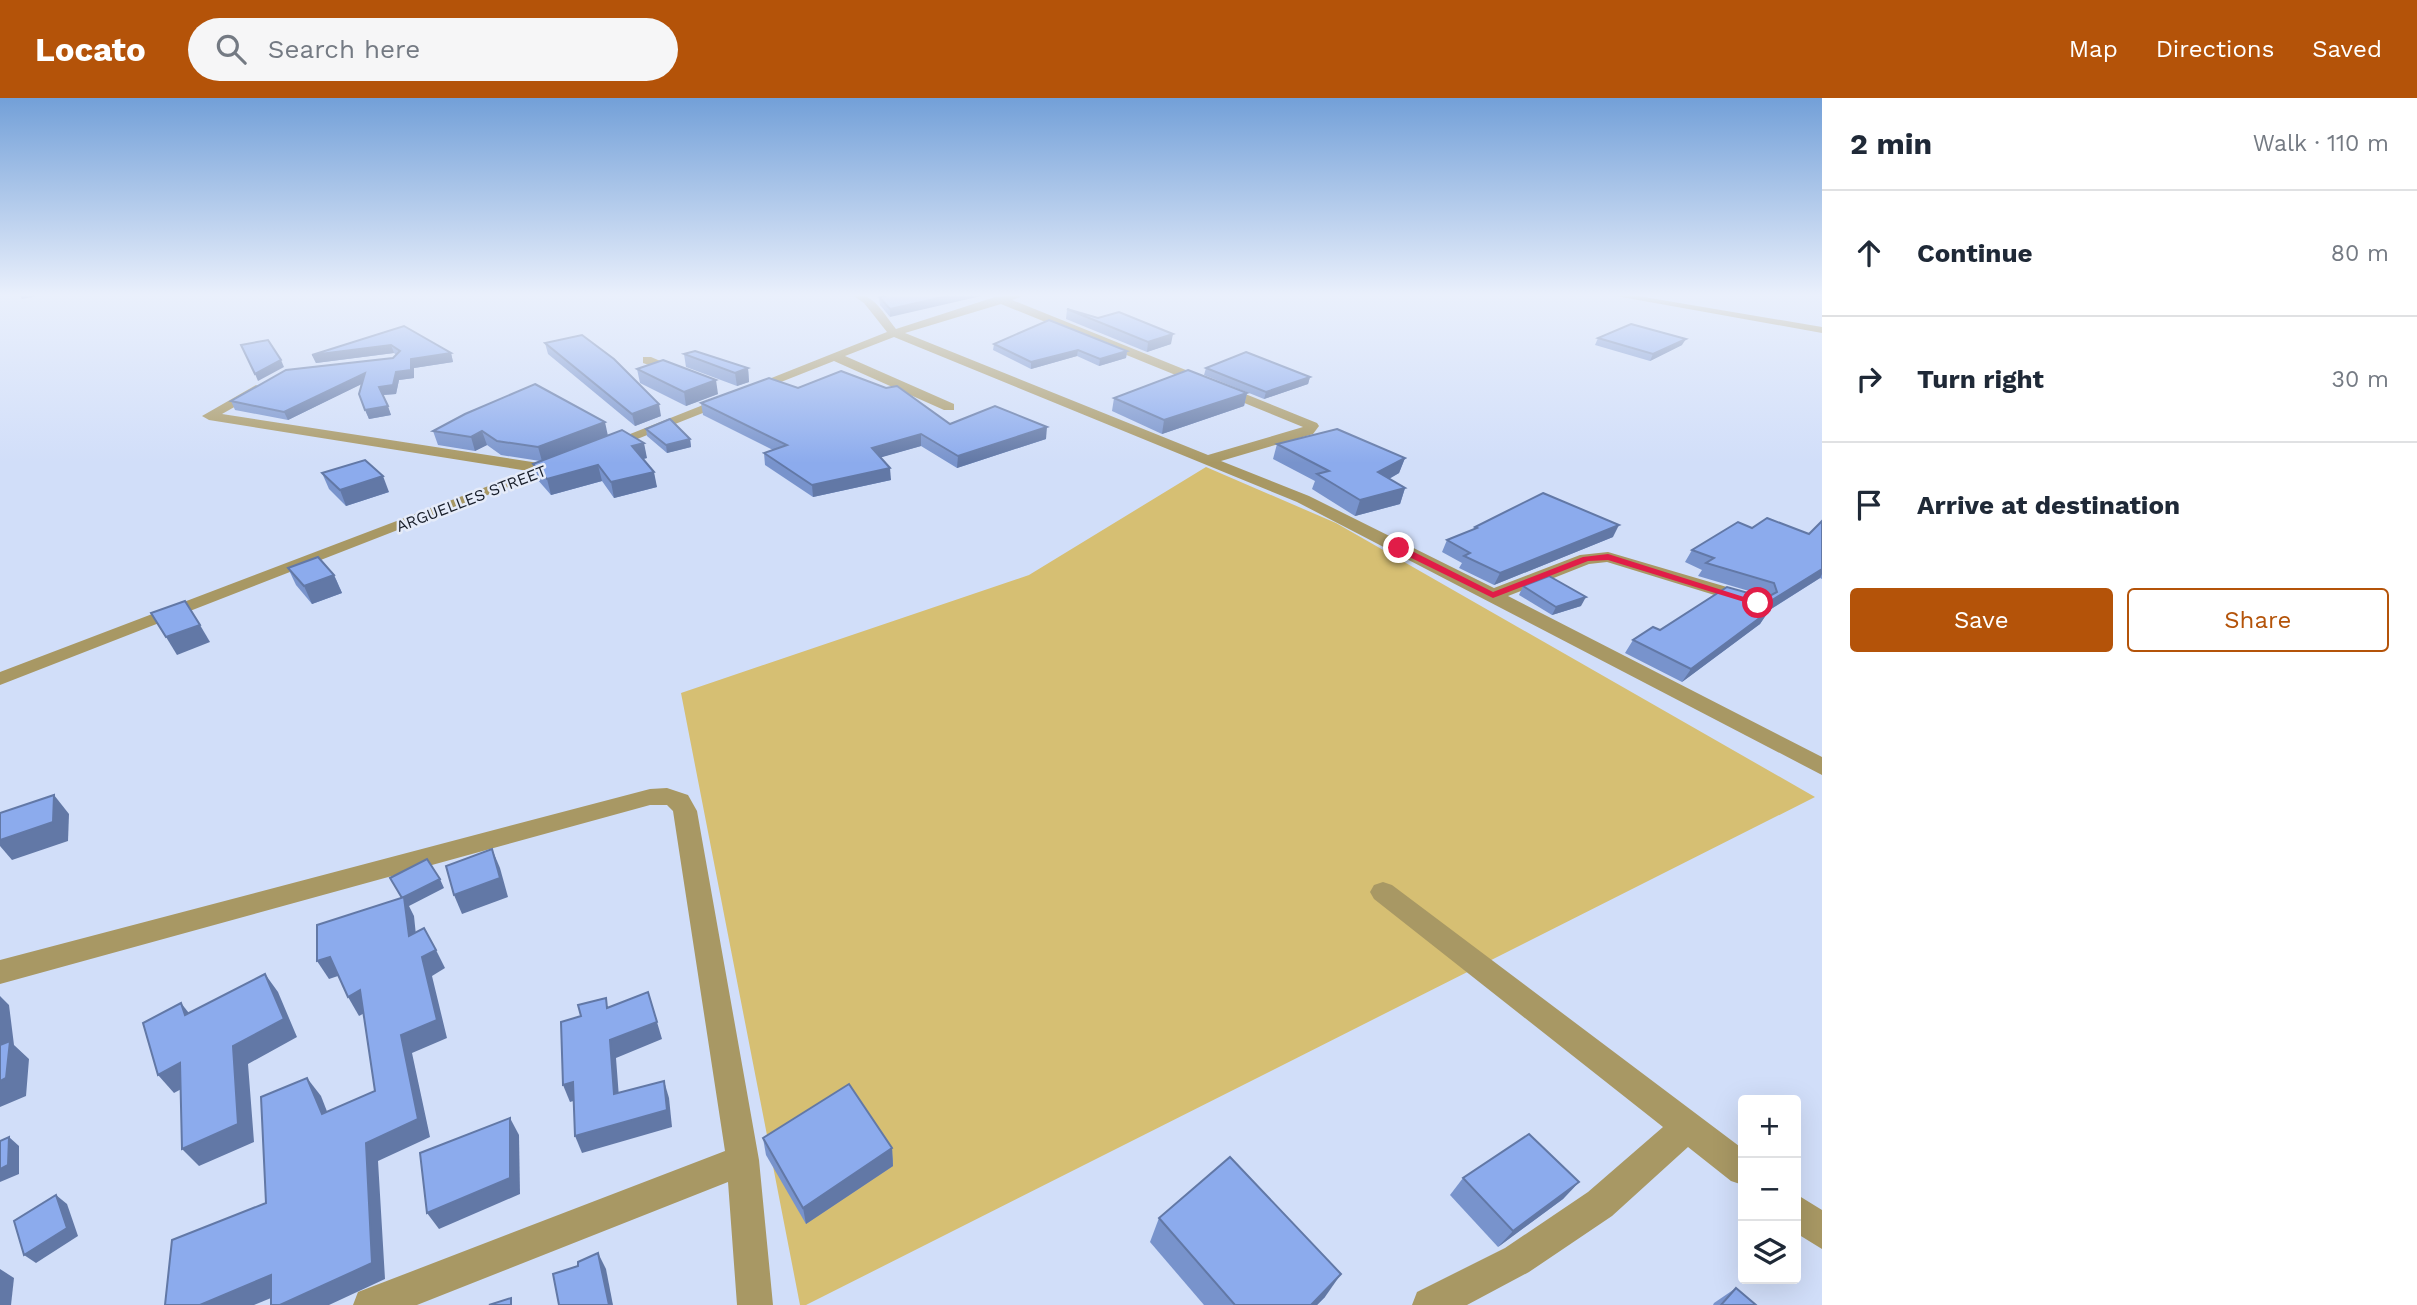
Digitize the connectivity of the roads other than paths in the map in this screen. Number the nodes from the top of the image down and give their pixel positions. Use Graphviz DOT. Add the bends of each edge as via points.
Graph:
graph roads {
  1 [pos="849,350"];
  2 [pos="937,350"];
  3 [pos="1125,350"];
  4 [pos="834,356"];
  5 [pos="647,360"];
  6 [pos="699,379"];
  7 [pos="266,383"];
  8 [pos="949,407"];
  9 [pos="1207,460"];
  10 [pos="547,469"];
  11 [pos="1493,595"];
  12 [pos="1758,603"];
  13 [pos="0,679"];
  14 [pos="1822,767"];
  15 [pos="1383,892"];
  16 [pos="0,972"];
  17 [pos="1689,1125"];
  18 [pos="743,1160"];
  19 [pos="1738,1165"];
  20 [pos="1801,1215"];
  21 [pos="1822,1233"];
  22 [pos="371,1305"];
  23 [pos="755,1305"];
  24 [pos="1430,1305"];
  1 -- 4 [label="street, ARGUELLES STREET"];
  2 -- 9 [label="street"];
  3 -- 9 [label="street" via="1312,426 1308,431"];
  4 -- 8 [label="street"];
  4 -- 10 [label="street, ARGUELLES STREET" via="731,391"];
  5 -- 6 [label="street"];
  7 -- 10 [label="street" via="209,416"];
  9 -- 11 [label="street" via="1303,499"];
  10 -- 13 [label="street, ARGUELLES STREET"];
  11 -- 12 [label="street" via="1586,559 1608,557"];
  11 -- 14 [label="street"];
  15 -- 17 [label="street"];
  16 -- 18 [label="street" via="650,797 674,797 685,811"];
  17 -- 19 [label="street"];
  17 -- 24 [label="street" via="1600,1204 1517,1260"];
  18 -- 22 [label="street"];
  18 -- 23 [label="street"];
  20 -- 21 [label="street"];
}
